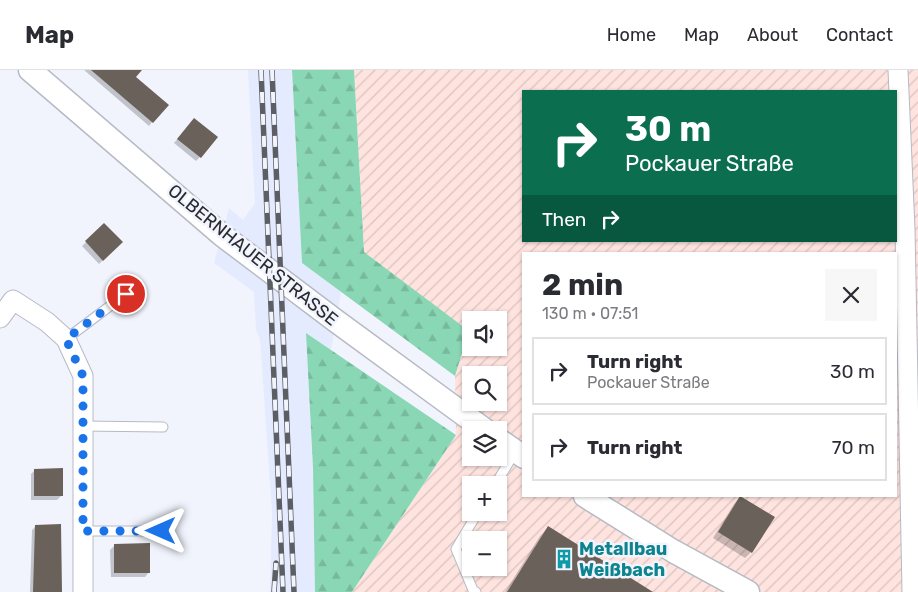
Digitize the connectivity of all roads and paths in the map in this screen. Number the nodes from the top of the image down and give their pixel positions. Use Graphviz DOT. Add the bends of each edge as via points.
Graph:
graph roads {
  1 [pos="30,70"];
  2 [pos="898,70"];
  3 [pos="126,294"];
  4 [pos="0,318"];
  5 [pos="66,339"];
  6 [pos="473,421"];
  7 [pos="83,426"];
  8 [pos="163,427"];
  9 [pos="513,450"];
  10 [pos="500,476"];
  11 [pos="588,497"];
  12 [pos="473,521"];
  13 [pos="83,531"];
  14 [pos="161,531"];
  15 [pos="83,592"];
  16 [pos="476,592"];
  17 [pos="748,592"];
  18 [pos="912,592"];
  1 -- 6 [label="street, OLBERNHAUER STRASSE" via="222,235"];
  2 -- 18 [label="street" via="905,229"];
  3 -- 5 [label="lane"];
  4 -- 5 [label="street" via="13,300 48,322"];
  5 -- 7 [label="street" via="83,376"];
  7 -- 8 [label="lane"];
  7 -- 13 [label="street"];
  9 -- 10 [label="lane"];
  11 -- 17 [label="street" via="673,552"];
  12 -- 16 [label="lane" via="456,549"];
  13 -- 14 [label="lane"];
  13 -- 15 [label="street"];
}
